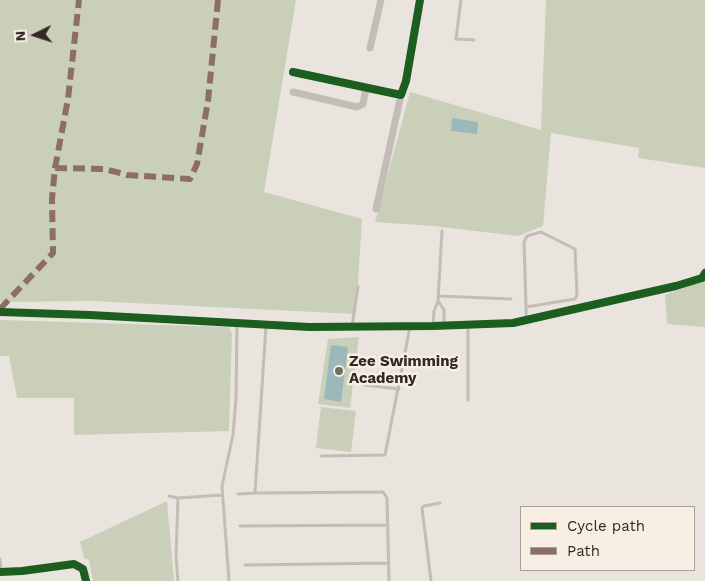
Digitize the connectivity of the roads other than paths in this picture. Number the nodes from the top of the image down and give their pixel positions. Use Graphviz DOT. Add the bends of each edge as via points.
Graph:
graph roads {
  1 [pos="381,0"];
  2 [pos="420,0"];
  3 [pos="461,0"];
  4 [pos="474,40"];
  5 [pos="370,48"];
  6 [pos="293,72"];
  7 [pos="366,88"];
  8 [pos="293,92"];
  9 [pos="401,95"];
  10 [pos="376,209"];
  11 [pos="442,231"];
  12 [pos="705,272"];
  13 [pos="358,286"];
  14 [pos="438,298"];
  15 [pos="511,299"];
  16 [pos="526,307"];
  17 [pos="0,312"];
  18 [pos="526,320"];
  19 [pos="237,323"];
  20 [pos="266,324"];
  21 [pos="468,325"];
  22 [pos="410,326"];
  23 [pos="433,326"];
  24 [pos="444,326"];
  25 [pos="352,327"];
  26 [pos="364,385"];
  27 [pos="399,389"];
  28 [pos="468,400"];
  29 [pos="321,456"];
  30 [pos="254,493"];
  31 [pos="238,494"];
  32 [pos="222,495"];
  33 [pos="169,496"];
  34 [pos="178,498"];
  35 [pos="440,503"];
  36 [pos="388,525"];
  37 [pos="240,526"];
  38 [pos="0,559"];
  39 [pos="389,563"];
  40 [pos="245,565"];
  41 [pos="0,572"];
  42 [pos="86,581"];
  43 [pos="178,581"];
  44 [pos="229,581"];
  45 [pos="389,581"];
  46 [pos="431,581"];
  1 -- 5 [label="street"];
  2 -- 9 [label="street"];
  3 -- 4 [label="lane" via="456,39"];
  6 -- 7 [label="street"];
  7 -- 8 [label="street" via="364,104 357,107"];
  7 -- 9 [label="street"];
  9 -- 10 [label="street"];
  11 -- 14 [label="lane"];
  12 -- 18 [label="street" via="702,278 676,286"];
  13 -- 25 [label="lane"];
  14 -- 15 [label="lane"];
  14 -- 23 [label="lane"];
  14 -- 24 [label="lane" via="444,310"];
  16 -- 16 [label="lane" via="525,239 541,232 575,249 576,295 575,299"];
  16 -- 18 [label="lane"];
  17 -- 19 [label="street"];
  18 -- 21 [label="street"];
  19 -- 20 [label="street"];
  19 -- 32 [label="lane" via="233,435"];
  20 -- 25 [label="street"];
  20 -- 30 [label="lane"];
  21 -- 24 [label="street"];
  21 -- 28 [label="lane"];
  22 -- 23 [label="street"];
  22 -- 25 [label="street"];
  22 -- 27 [label="lane"];
  23 -- 24 [label="street"];
  26 -- 27 [label="lane"];
  27 -- 29 [label="lane" via="384,455"];
  30 -- 31 [label="lane"];
  30 -- 36 [label="lane" via="383,492 387,498"];
  32 -- 34 [label="lane"];
  32 -- 44 [label="lane"];
  33 -- 34 [label="lane"];
  34 -- 43 [label="lane"];
  35 -- 46 [label="lane" via="424,506 421,510"];
  36 -- 37 [label="lane"];
  36 -- 39 [label="lane"];
  38 -- 41 [label="lane"];
  39 -- 40 [label="lane"];
  39 -- 45 [label="lane"];
  41 -- 42 [label="street" via="74,564 83,568"];
}
